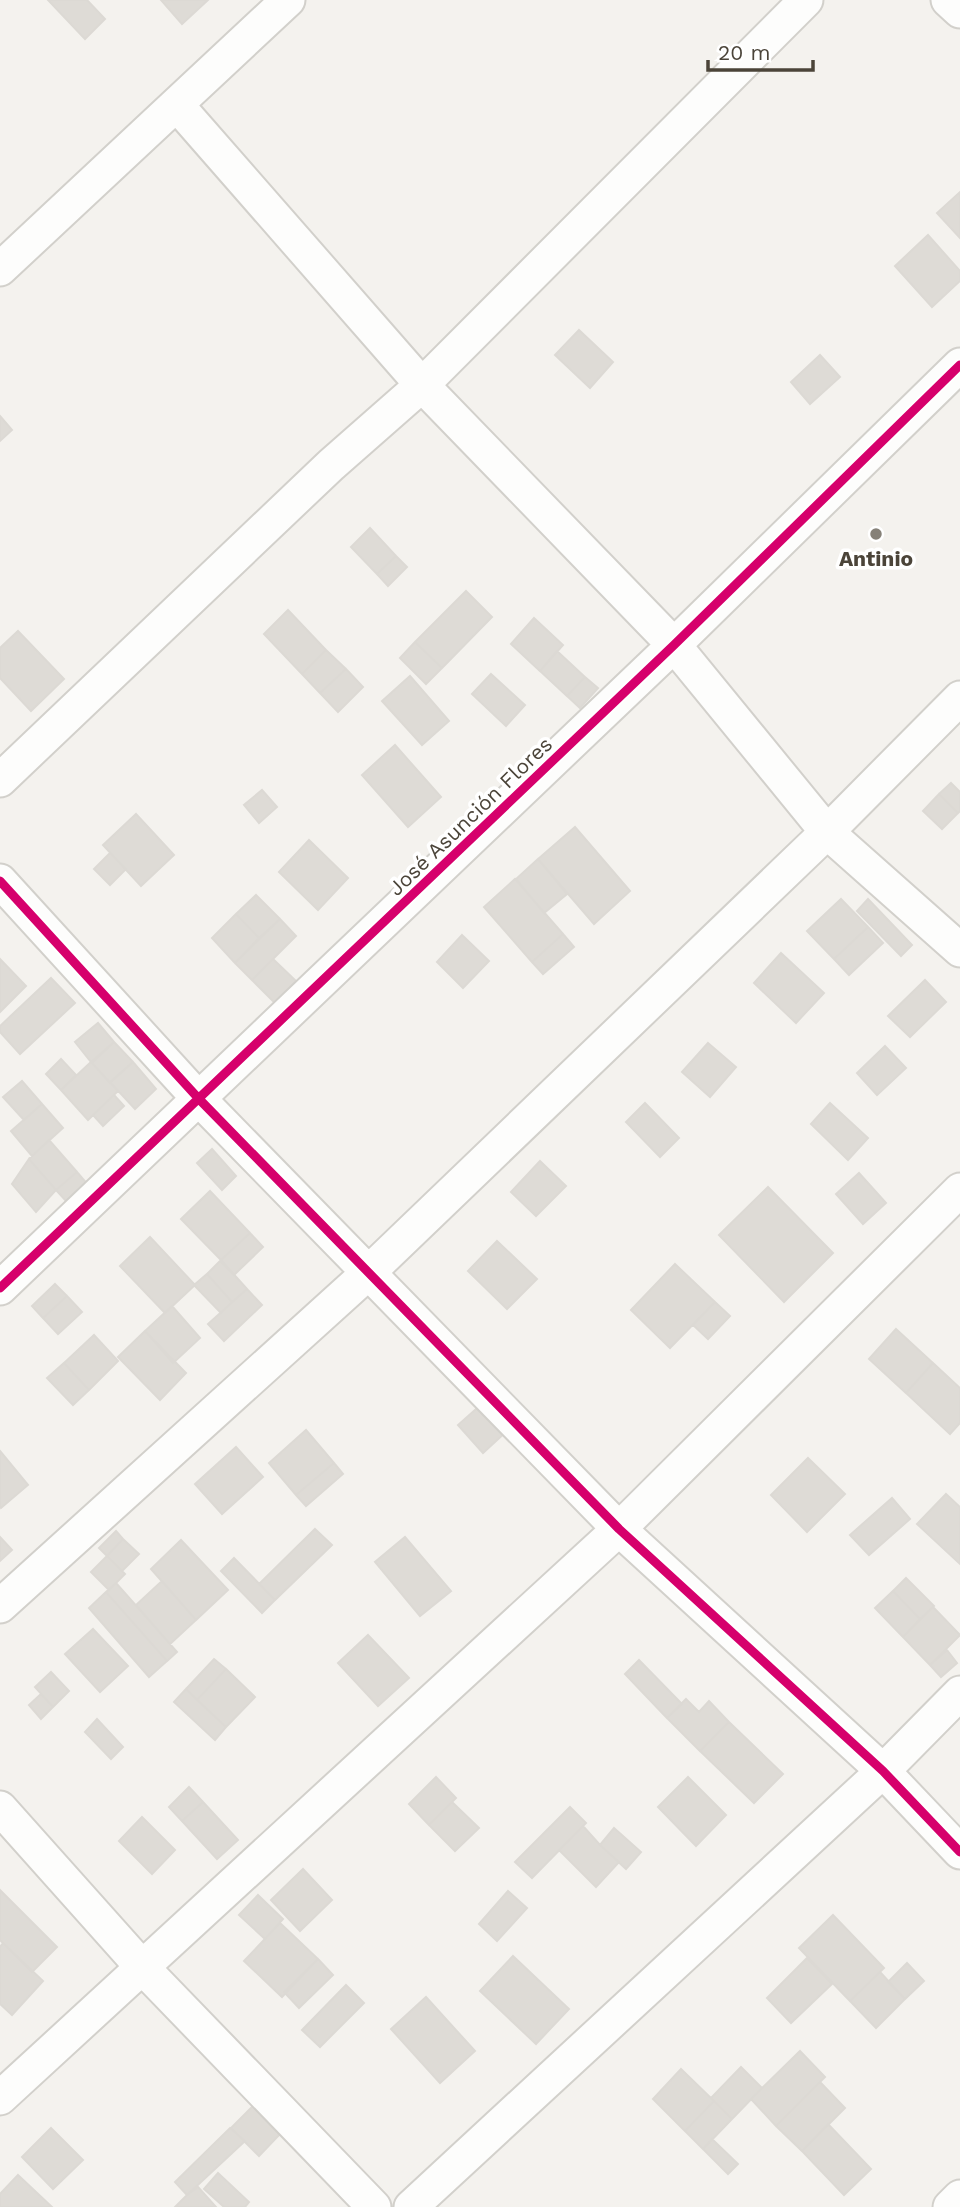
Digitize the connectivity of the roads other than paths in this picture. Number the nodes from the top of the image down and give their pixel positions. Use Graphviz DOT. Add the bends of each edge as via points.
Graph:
graph roads {
  1 [pos="288,0"];
  2 [pos="806,0"];
  3 [pos="948,0"];
  4 [pos="960,11"];
  5 [pos="177,105"];
  6 [pos="0,269"];
  7 [pos="960,365"];
  8 [pos="422,385"];
  9 [pos="674,645"];
  10 [pos="960,698"];
  11 [pos="0,780"];
  12 [pos="827,832"];
  13 [pos="0,881"];
  14 [pos="960,950"];
  15 [pos="199,1099"];
  16 [pos="960,1190"];
  17 [pos="368,1273"];
  18 [pos="0,1288"];
  19 [pos="619,1529"];
  20 [pos="0,1606"];
  21 [pos="960,1693"];
  22 [pos="883,1771"];
  23 [pos="0,1808"];
  24 [pos="960,1852"];
  25 [pos="142,1967"];
  26 [pos="0,2098"];
  27 [pos="960,2197"];
  28 [pos="374,2207"];
  29 [pos="411,2207"];
  30 [pos="950,2207"];
  1 -- 5 [label="street"];
  2 -- 8 [label="street"];
  3 -- 4 [label="street"];
  5 -- 6 [label="street"];
  5 -- 8 [label="street"];
  7 -- 9 [label="street, José Asunción Flores"];
  8 -- 9 [label="street"];
  8 -- 11 [label="street" via="331,465"];
  9 -- 12 [label="street"];
  9 -- 15 [label="street, José Asunción Flores"];
  10 -- 12 [label="street"];
  12 -- 14 [label="street"];
  12 -- 17 [label="street"];
  13 -- 15 [label="street"];
  15 -- 17 [label="street"];
  15 -- 18 [label="street, José Asunción Flores"];
  16 -- 19 [label="street"];
  17 -- 19 [label="street"];
  17 -- 20 [label="street"];
  19 -- 22 [label="street"];
  19 -- 25 [label="street"];
  21 -- 22 [label="street"];
  22 -- 24 [label="street"];
  22 -- 29 [label="street"];
  23 -- 25 [label="street"];
  25 -- 26 [label="street"];
  25 -- 28 [label="street"];
  27 -- 30 [label="street"];
}
